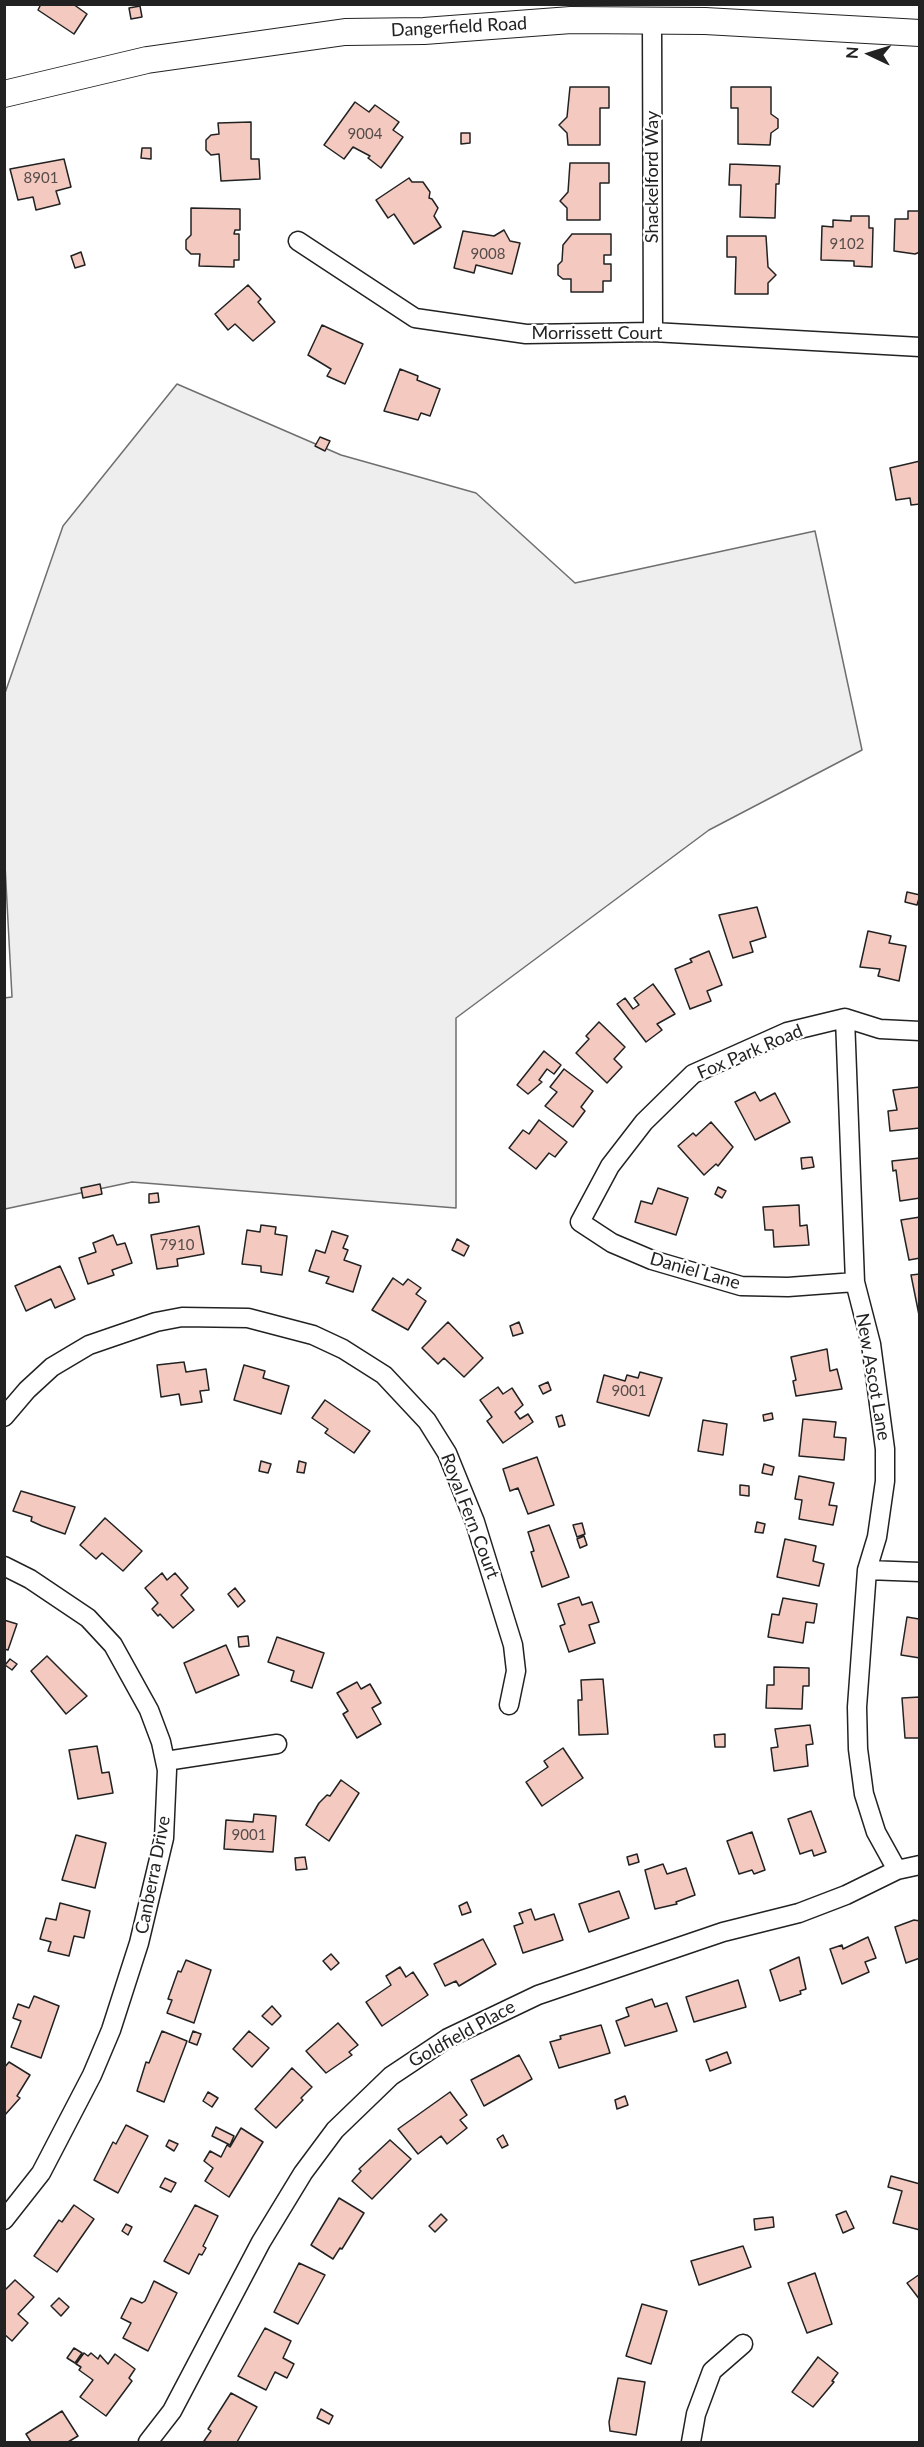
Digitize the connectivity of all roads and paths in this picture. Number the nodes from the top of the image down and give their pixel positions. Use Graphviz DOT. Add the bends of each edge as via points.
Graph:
graph roads {
  1 [pos="651,22"];
  2 [pos="920,33"];
  3 [pos="4,94"];
  4 [pos="298,241"];
  5 [pos="653,332"];
  6 [pos="920,347"];
  7 [pos="845,1018"];
  8 [pos="920,1031"];
  9 [pos="580,1222"];
  10 [pos="855,1282"];
  11 [pos="4,1417"];
  12 [pos="4,1566"];
  13 [pos="867,1570"];
  14 [pos="920,1572"];
  15 [pos="509,1705"];
  16 [pos="277,1744"];
  17 [pos="165,1761"];
  18 [pos="920,1865"];
  19 [pos="897,1870"];
  20 [pos="4,2220"];
  21 [pos="743,2344"];
  22 [pos="148,2442"];
  23 [pos="691,2442"];
  1 -- 2 [label="street, Dangerfield Road" via="705,21"];
  1 -- 3 [label="street, Dangerfield Road" via="571,20 424,31 345,32 147,60"];
  1 -- 5 [label="street, Shackelford Way"];
  4 -- 5 [label="street, Morrissett Court" via="414,318 526,334"];
  5 -- 6 [label="street, Morrissett Court"];
  7 -- 8 [label="street" via="880,1029"];
  7 -- 9 [label="street, Fox Park Road" via="787,1032 693,1074 637,1130 610,1166"];
  7 -- 10 [label="street, New Ascot Lane"];
  9 -- 10 [label="street, Daniel Lane" via="612,1243 652,1260 741,1286"];
  10 -- 13 [label="street, New Ascot Lane" via="871,1344 885,1449 877,1537"];
  11 -- 15 [label="street, Royal Fern Court" via="52,1366 89,1345 156,1322 182,1317 248,1318 313,1335 343,1349 384,1375 427,1422 447,1453 479,1533 513,1645 516,1671"];
  12 -- 17 [label="street, Canberra Drive" via="88,1618 113,1645 149,1710"];
  13 -- 14 [label="street"];
  13 -- 19 [label="street, New Ascot Lane" via="857,1707 858,1749 864,1794 876,1832"];
  16 -- 17 [label="street"];
  17 -- 20 [label="street, Canberra Drive" via="164,1838 139,1943 111,2030 40,2173"];
  18 -- 19 [label="street, Goldfield Place"];
  19 -- 22 [label="street, Goldfield Place" via="799,1913 723,1932 538,1995 448,2038 391,2076 335,2130 303,2173 261,2242 172,2411"];
  21 -- 23 [label="street" via="712,2372 700,2398"];
}
